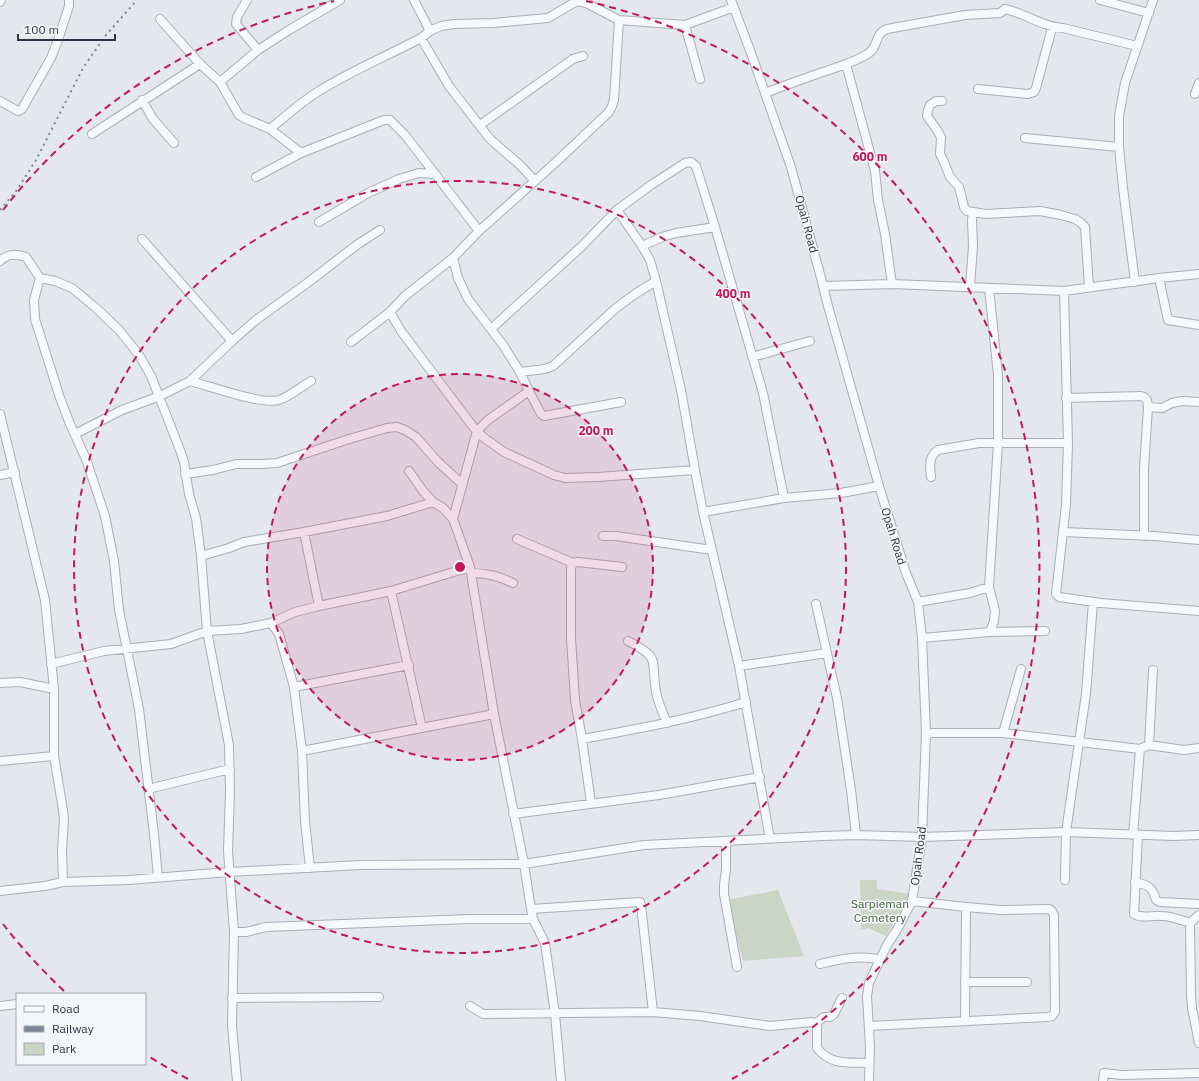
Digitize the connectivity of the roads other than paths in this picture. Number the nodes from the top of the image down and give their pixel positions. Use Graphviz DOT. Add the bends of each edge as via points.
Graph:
graph roads {
  1 [pos="69,0"];
  2 [pos="247,0"];
  3 [pos="340,0"];
  4 [pos="414,0"];
  5 [pos="1100,0"];
  6 [pos="1153,0"];
  7 [pos="587,1"];
  8 [pos="566,3"];
  9 [pos="732,4"];
  10 [pos="1149,12"];
  11 [pos="160,19"];
  12 [pos="619,20"];
  13 [pos="685,25"];
  14 [pos="1052,28"];
  15 [pos="430,31"];
  16 [pos="421,38"];
  17 [pos="1137,46"];
  18 [pos="258,50"];
  19 [pos="583,56"];
  20 [pos="200,64"];
  21 [pos="846,64"];
  22 [pos="700,79"];
  23 [pos="220,82"];
  24 [pos="1199,83"];
  25 [pos="978,89"];
  26 [pos="765,93"];
  27 [pos="1195,94"];
  28 [pos="142,100"];
  29 [pos="0,101"];
  30 [pos="942,101"];
  31 [pos="480,125"];
  32 [pos="270,129"];
  33 [pos="92,134"];
  34 [pos="1025,138"];
  35 [pos="174,143"];
  36 [pos="1119,147"];
  37 [pos="301,153"];
  38 [pos="434,174"];
  39 [pos="256,177"];
  40 [pos="535,181"];
  41 [pos="617,210"];
  42 [pos="973,212"];
  43 [pos="318,222"];
  44 [pos="715,227"];
  45 [pos="380,230"];
  46 [pos="478,231"];
  47 [pos="142,239"];
  48 [pos="642,246"];
  49 [pos="453,258"];
  50 [pos="0,261"];
  51 [pos="1199,274"];
  52 [pos="40,278"];
  53 [pos="1159,278"];
  54 [pos="656,281"];
  55 [pos="1135,282"];
  56 [pos="892,284"];
  57 [pos="823,286"];
  58 [pos="970,287"];
  59 [pos="1089,287"];
  60 [pos="989,288"];
  61 [pos="1064,291"];
  62 [pos="390,312"];
  63 [pos="1199,325"];
  64 [pos="491,329"];
  65 [pos="232,341"];
  66 [pos="810,341"];
  67 [pos="351,342"];
  68 [pos="752,357"];
  69 [pos="520,372"];
  70 [pos="190,381"];
  71 [pos="311,381"];
  72 [pos="529,390"];
  73 [pos="160,396"];
  74 [pos="1066,398"];
  75 [pos="621,402"];
  76 [pos="1199,402"];
  77 [pos="1148,407"];
  78 [pos="0,414"];
  79 [pos="477,431"];
  80 [pos="75,434"];
  81 [pos="998,443"];
  82 [pos="1068,443"];
  83 [pos="695,470"];
  84 [pos="409,471"];
  85 [pos="15,472"];
  86 [pos="185,474"];
  87 [pos="0,475"];
  88 [pos="931,477"];
  89 [pos="462,484"];
  90 [pos="879,486"];
  91 [pos="784,498"];
  92 [pos="433,502"];
  93 [pos="703,512"];
  94 [pos="453,519"];
  95 [pos="304,532"];
  96 [pos="1064,532"];
  97 [pos="603,536"];
  98 [pos="1144,536"];
  99 [pos="517,539"];
  100 [pos="1199,540"];
  101 [pos="712,550"];
  102 [pos="201,556"];
  103 [pos="573,563"];
  104 [pos="622,567"];
  105 [pos="471,570"];
  106 [pos="513,583"];
  107 [pos="989,587"];
  108 [pos="391,591"];
  109 [pos="918,602"];
  110 [pos="1093,602"];
  111 [pos="816,604"];
  112 [pos="319,606"];
  113 [pos="1199,611"];
  114 [pos="271,623"];
  115 [pos="207,631"];
  116 [pos="1045,631"];
  117 [pos="990,632"];
  118 [pos="922,638"];
  119 [pos="628,642"];
  120 [pos="127,650"];
  121 [pos="827,652"];
  122 [pos="51,664"];
  123 [pos="409,665"];
  124 [pos="739,666"];
  125 [pos="1021,668"];
  126 [pos="1153,670"];
  127 [pos="0,683"];
  128 [pos="294,687"];
  129 [pos="54,689"];
  130 [pos="746,702"];
  131 [pos="494,714"];
  132 [pos="667,723"];
  133 [pos="422,728"];
  134 [pos="926,733"];
  135 [pos="1003,733"];
  136 [pos="582,739"];
  137 [pos="1078,742"];
  138 [pos="1149,744"];
  139 [pos="1199,748"];
  140 [pos="1140,749"];
  141 [pos="302,751"];
  142 [pos="54,756"];
  143 [pos="0,761"];
  144 [pos="230,769"];
  145 [pos="760,777"];
  146 [pos="148,789"];
  147 [pos="591,803"];
  148 [pos="513,814"];
  149 [pos="1066,832"];
  150 [pos="856,835"];
  151 [pos="1135,835"];
  152 [pos="1199,835"];
  153 [pos="922,837"];
  154 [pos="770,839"];
  155 [pos="726,841"];
  156 [pos="524,864"];
  157 [pos="310,868"];
  158 [pos="229,872"];
  159 [pos="158,877"];
  160 [pos="1065,880"];
  161 [pos="63,882"];
  162 [pos="1135,882"];
  163 [pos="0,891"];
  164 [pos="1156,900"];
  165 [pos="912,901"];
  166 [pos="1199,904"];
  167 [pos="966,907"];
  168 [pos="531,909"];
  169 [pos="1199,915"];
  170 [pos="1161,916"];
  171 [pos="533,918"];
  172 [pos="1190,923"];
  173 [pos="234,932"];
  174 [pos="879,959"];
  175 [pos="820,964"];
  176 [pos="737,967"];
  177 [pos="965,982"];
  178 [pos="1027,982"];
  179 [pos="379,997"];
  180 [pos="232,998"];
  181 [pos="842,998"];
  182 [pos="16,1004"];
  183 [pos="0,1006"];
  184 [pos="470,1006"];
  185 [pos="653,1012"];
  186 [pos="555,1014"];
  187 [pos="965,1020"];
  188 [pos="815,1024"];
  189 [pos="869,1026"];
  190 [pos="1199,1043"];
  191 [pos="869,1063"];
  192 [pos="1199,1073"];
  193 [pos="237,1081"];
  194 [pos="561,1081"];
  195 [pos="869,1081"];
  196 [pos="1103,1081"];
  1 -- 29 [label="street" via="58,40 22,109 18,112"];
  2 -- 18 [label="street" via="237,17 236,24"];
  3 -- 18 [label="street"];
  4 -- 15 [label="street"];
  5 -- 10 [label="street"];
  6 -- 10 [label="street"];
  7 -- 8 [label="street"];
  7 -- 12 [label="street"];
  8 -- 15 [label="street" via="548,18 454,24"];
  9 -- 13 [label="street"];
  9 -- 26 [label="street, Opah Road"];
  10 -- 17 [label="street"];
  11 -- 20 [label="street"];
  12 -- 13 [label="street"];
  12 -- 40 [label="street" via="612,106 609,112"];
  13 -- 22 [label="street"];
  14 -- 17 [label="street" via="1063,28"];
  14 -- 21 [label="street" via="1016,11 1005,9 1000,13 942,19 882,31 870,52"];
  14 -- 25 [label="street" via="1034,92 1028,94"];
  15 -- 16 [label="street"];
  16 -- 31 [label="street" via="450,86"];
  16 -- 32 [label="street" via="320,91"];
  17 -- 36 [label="street" via="1125,83 1119,116"];
  18 -- 23 [label="street"];
  19 -- 31 [label="street" via="573,59"];
  20 -- 23 [label="street"];
  20 -- 28 [label="street"];
  21 -- 26 [label="street"];
  21 -- 56 [label="street" via="875,171"];
  23 -- 32 [label="street" via="239,115"];
  24 -- 27 [label="street"];
  26 -- 57 [label="street, Opah Road" via="791,167"];
  28 -- 33 [label="street"];
  28 -- 35 [label="street" via="153,119"];
  30 -- 42 [label="street" via="930,105 927,116 941,137 940,154 950,177 958,187 964,207 967,211"];
  31 -- 40 [label="street" via="490,139"];
  32 -- 37 [label="street"];
  34 -- 36 [label="street"];
  36 -- 55 [label="street"];
  37 -- 38 [label="street" via="384,120 390,120 405,135"];
  37 -- 39 [label="street"];
  38 -- 43 [label="street" via="419,173 399,179 368,193"];
  38 -- 46 [label="street"];
  40 -- 46 [label="street"];
  41 -- 44 [label="street" via="651,185 685,163 691,162 696,166"];
  41 -- 48 [label="street"];
  41 -- 64 [label="street" via="576,252"];
  42 -- 58 [label="street"];
  42 -- 59 [label="street" via="986,214 1040,211 1080,222 1085,227"];
  44 -- 48 [label="street" via="676,233"];
  44 -- 68 [label="street"];
  45 -- 65 [label="street" via="256,320"];
  46 -- 49 [label="street"];
  47 -- 65 [label="street"];
  48 -- 54 [label="street" via="650,260"];
  49 -- 62 [label="street" via="405,296"];
  49 -- 64 [label="street" via="458,278 468,299"];
  50 -- 52 [label="street" via="6,256 16,254 26,257"];
  51 -- 53 [label="street"];
  52 -- 73 [label="street" via="72,288 119,330 139,355"];
  52 -- 80 [label="street" via="34,300 34,319 60,398"];
  53 -- 55 [label="street"];
  53 -- 63 [label="street" via="1168,320"];
  54 -- 69 [label="street" via="616,308 553,366"];
  54 -- 83 [label="street" via="681,390"];
  55 -- 59 [label="street"];
  56 -- 57 [label="street"];
  56 -- 58 [label="street"];
  57 -- 90 [label="street, Opah Road"];
  58 -- 60 [label="street"];
  59 -- 61 [label="street"];
  60 -- 61 [label="street"];
  60 -- 81 [label="street" via="998,374"];
  61 -- 74 [label="street"];
  62 -- 67 [label="street"];
  62 -- 79 [label="street"];
  64 -- 69 [label="street"];
  65 -- 70 [label="street"];
  66 -- 68 [label="street"];
  68 -- 91 [label="street" via="763,393"];
  69 -- 72 [label="street"];
  70 -- 71 [label="street" via="272,401 281,400"];
  70 -- 73 [label="street"];
  72 -- 75 [label="street" via="544,416"];
  72 -- 79 [label="street"];
  73 -- 80 [label="street" via="122,410"];
  73 -- 86 [label="street" via="180,450"];
  74 -- 77 [label="street" via="1141,396 1147,400"];
  74 -- 82 [label="street"];
  76 -- 77 [label="street" via="1182,401 1162,408"];
  77 -- 98 [label="street" via="1144,468"];
  78 -- 85 [label="street"];
  79 -- 83 [label="street" via="504,452 565,478"];
  79 -- 89 [label="street"];
  80 -- 120 [label="street" via="105,516"];
  81 -- 82 [label="street"];
  81 -- 88 [label="street" via="978,443 938,450 930,459"];
  81 -- 107 [label="street"];
  82 -- 96 [label="street"];
  83 -- 93 [label="street"];
  84 -- 92 [label="street"];
  85 -- 87 [label="street"];
  85 -- 122 [label="street" via="45,600"];
  86 -- 89 [label="street" via="236,464 277,463 349,439 397,427 416,437"];
  86 -- 102 [label="street" via="196,518"];
  89 -- 94 [label="street"];
  90 -- 91 [label="street"];
  90 -- 109 [label="street, Opah Road" via="906,573"];
  91 -- 93 [label="street"];
  92 -- 94 [label="street"];
  92 -- 95 [label="street" via="387,516"];
  93 -- 101 [label="street"];
  94 -- 105 [label="street"];
  95 -- 102 [label="street" via="244,542"];
  95 -- 112 [label="street"];
  96 -- 98 [label="street"];
  96 -- 110 [label="street" via="1056,594 1059,597"];
  97 -- 101 [label="street"];
  98 -- 100 [label="street"];
  99 -- 103 [label="street"];
  101 -- 124 [label="street"];
  102 -- 115 [label="street"];
  103 -- 104 [label="street"];
  103 -- 136 [label="street" via="571,638 575,700"];
  105 -- 106 [label="street"];
  105 -- 108 [label="street"];
  105 -- 131 [label="street"];
  107 -- 109 [label="street"];
  107 -- 117 [label="street" via="995,611"];
  108 -- 112 [label="street"];
  108 -- 123 [label="street"];
  109 -- 118 [label="street, Opah Road"];
  110 -- 113 [label="street"];
  110 -- 137 [label="street" via="1086,694"];
  111 -- 121 [label="street"];
  112 -- 114 [label="street" via="295,612"];
  114 -- 115 [label="street" via="241,629"];
  114 -- 128 [label="street" via="279,634"];
  115 -- 120 [label="street" via="170,644"];
  115 -- 144 [label="street" via="229,745"];
  116 -- 117 [label="street"];
  117 -- 118 [label="street"];
  118 -- 134 [label="street, Opah Road"];
  119 -- 132 [label="street" via="645,650 654,661 656,692"];
  120 -- 122 [label="street" via="104,652"];
  120 -- 146 [label="street" via="139,709"];
  121 -- 124 [label="street"];
  121 -- 150 [label="street" via="845,743"];
  122 -- 129 [label="street"];
  123 -- 128 [label="street"];
  123 -- 133 [label="street"];
  124 -- 130 [label="street"];
  125 -- 135 [label="street"];
  126 -- 138 [label="street"];
  127 -- 129 [label="street" via="20,682"];
  128 -- 141 [label="street"];
  129 -- 142 [label="street"];
  130 -- 132 [label="street"];
  130 -- 145 [label="street"];
  131 -- 133 [label="street"];
  131 -- 148 [label="street"];
  132 -- 136 [label="street"];
  133 -- 141 [label="street"];
  134 -- 135 [label="street"];
  134 -- 153 [label="street, Opah Road"];
  135 -- 137 [label="street"];
  136 -- 147 [label="street"];
  137 -- 140 [label="street"];
  137 -- 149 [label="street"];
  138 -- 139 [label="street" via="1184,750"];
  138 -- 140 [label="street"];
  140 -- 151 [label="street"];
  141 -- 157 [label="street"];
  142 -- 143 [label="street"];
  142 -- 161 [label="street" via="64,818"];
  144 -- 146 [label="street"];
  144 -- 158 [label="street"];
  145 -- 147 [label="street" via="659,795"];
  145 -- 154 [label="street"];
  146 -- 159 [label="street"];
  147 -- 148 [label="street"];
  148 -- 156 [label="street"];
  149 -- 151 [label="street"];
  149 -- 153 [label="street"];
  149 -- 160 [label="street"];
  150 -- 153 [label="street"];
  150 -- 154 [label="street"];
  151 -- 152 [label="street"];
  151 -- 162 [label="street"];
  153 -- 165 [label="street, Opah Road"];
  154 -- 155 [label="street"];
  155 -- 156 [label="street" via="644,845"];
  155 -- 176 [label="street" via="724,894"];
  156 -- 157 [label="street" via="360,865"];
  156 -- 168 [label="street"];
  157 -- 158 [label="street"];
  158 -- 159 [label="street"];
  158 -- 173 [label="street"];
  159 -- 161 [label="street"];
  161 -- 163 [label="street"];
  162 -- 164 [label="street" via="1149,886"];
  162 -- 170 [label="street" via="1134,914"];
  164 -- 166 [label="street"];
  164 -- 170 [label="street"];
  165 -- 167 [label="street"];
  165 -- 174 [label="street, Opah Road"];
  167 -- 177 [label="street"];
  167 -- 187 [label="street" via="1052,911 1055,1012 1048,1017"];
  168 -- 171 [label="street"];
  168 -- 185 [label="street" via="640,902"];
  169 -- 172 [label="street"];
  170 -- 172 [label="street"];
  171 -- 173 [label="street" via="266,927"];
  171 -- 186 [label="street" via="545,943"];
  172 -- 190 [label="street" via="1191,996"];
  173 -- 180 [label="street"];
  174 -- 175 [label="street" via="865,956"];
  174 -- 189 [label="street, Opah Road" via="869,983"];
  177 -- 178 [label="street"];
  177 -- 187 [label="street"];
  179 -- 180 [label="street"];
  180 -- 193 [label="street"];
  181 -- 188 [label="street" via="834,1014"];
  182 -- 183 [label="street"];
  184 -- 186 [label="street" via="483,1014"];
  185 -- 186 [label="street"];
  185 -- 188 [label="street" via="770,1026 812,1022"];
  186 -- 194 [label="street"];
  187 -- 189 [label="street"];
  188 -- 191 [label="street" via="818,1029 817,1048 826,1058 835,1062"];
  189 -- 191 [label="street, Opah Road"];
  191 -- 195 [label="street, Opah Road"];
  192 -- 196 [label="street" via="1104,1073"];
}
